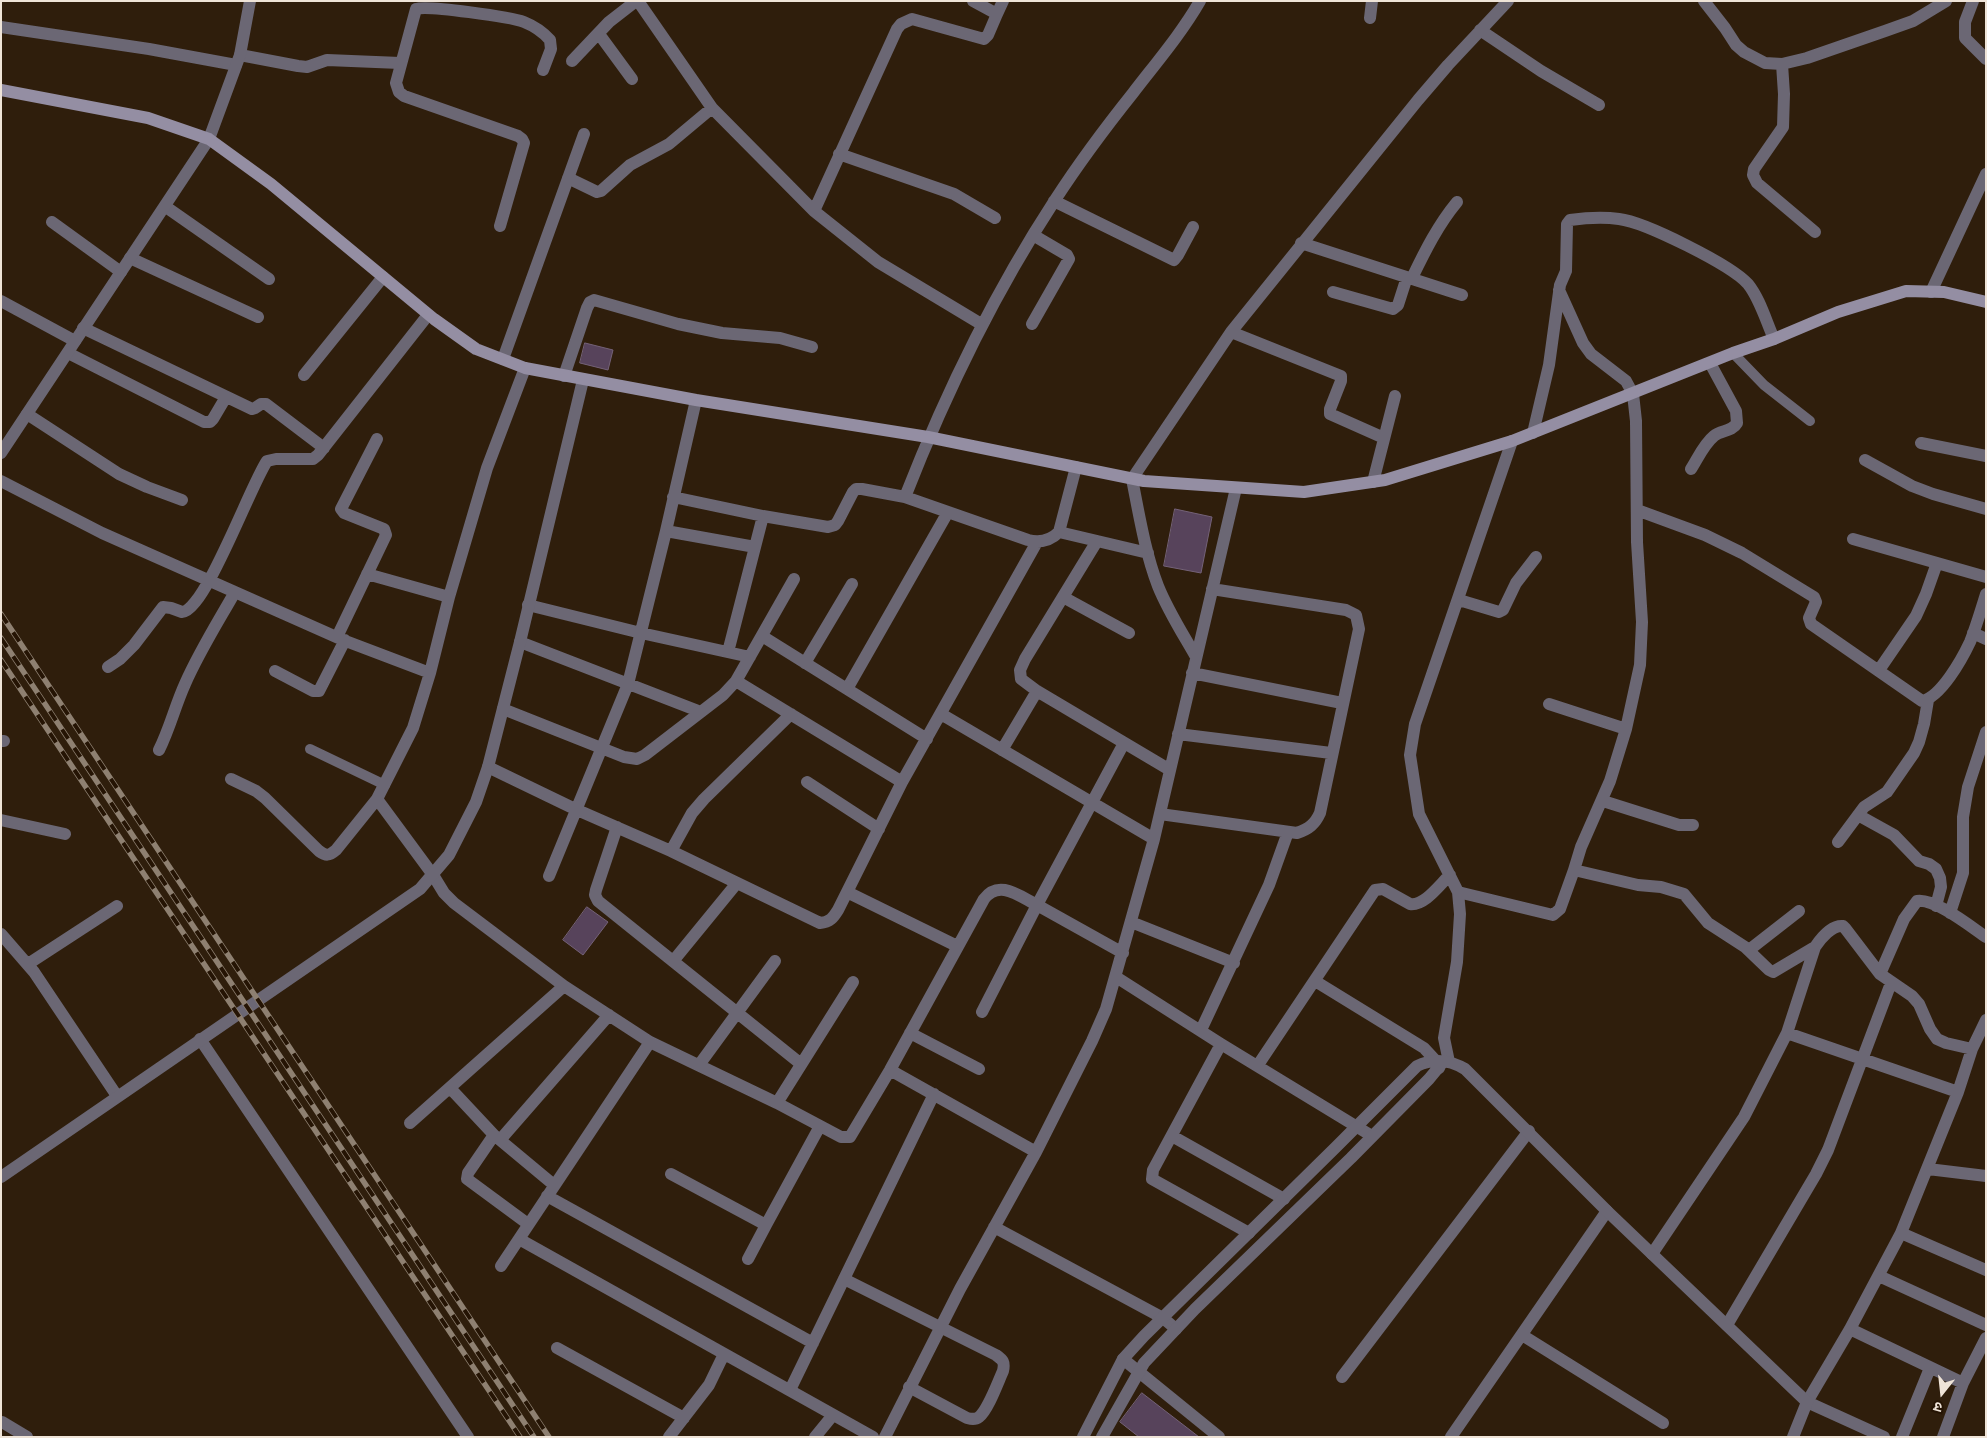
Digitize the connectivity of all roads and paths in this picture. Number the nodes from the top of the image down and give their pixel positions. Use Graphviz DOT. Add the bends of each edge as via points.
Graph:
graph roads {
  1 [pos="250,1"];
  2 [pos="637,1"];
  3 [pos="973,1"];
  4 [pos="1003,1"];
  5 [pos="1200,1"];
  6 [pos="1372,1"];
  7 [pos="1508,1"];
  8 [pos="1704,1"];
  9 [pos="1946,1"];
  10 [pos="1972,1"];
  11 [pos="997,14"];
  12 [pos="1370,18"];
  13 [pos="1,27"];
  14 [pos="1480,30"];
  15 [pos="599,34"];
  16 [pos="1986,59"];
  17 [pos="238,60"];
  18 [pos="572,61"];
  19 [pos="400,63"];
  20 [pos="1782,64"];
  21 [pos="543,70"];
  22 [pos="632,78"];
  23 [pos="1,90"];
  24 [pos="1599,104"];
  25 [pos="712,108"];
  26 [pos="584,134"];
  27 [pos="209,139"];
  28 [pos="839,154"];
  29 [pos="1986,174"];
  30 [pos="568,178"];
  31 [pos="1054,201"];
  32 [pos="1456,202"];
  33 [pos="166,207"];
  34 [pos="814,211"];
  35 [pos="995,218"];
  36 [pos="52,222"];
  37 [pos="500,226"];
  38 [pos="1194,228"];
  39 [pos="1815,232"];
  40 [pos="1034,235"];
  41 [pos="1301,243"];
  42 [pos="130,258"];
  43 [pos="121,272"];
  44 [pos="383,277"];
  45 [pos="1410,278"];
  46 [pos="270,279"];
  47 [pos="1559,290"];
  48 [pos="1333,292"];
  49 [pos="1931,292"];
  50 [pos="1462,295"];
  51 [pos="1,301"];
  52 [pos="1986,302"];
  53 [pos="428,315"];
  54 [pos="258,317"];
  55 [pos="981,324"];
  56 [pos="1032,324"];
  57 [pos="83,328"];
  58 [pos="1231,332"];
  59 [pos="1774,339"];
  60 [pos="75,341"];
  61 [pos="812,347"];
  62 [pos="68,353"];
  63 [pos="1733,353"];
  64 [pos="503,359"];
  65 [pos="1710,363"];
  66 [pos="525,368"];
  67 [pos="304,375"];
  68 [pos="564,376"];
  69 [pos="583,380"];
  70 [pos="1633,394"];
  71 [pos="1395,396"];
  72 [pos="226,397"];
  73 [pos="696,400"];
  74 [pos="27,414"];
  75 [pos="1810,421"];
  76 [pos="1533,433"];
  77 [pos="928,437"];
  78 [pos="376,438"];
  79 [pos="1384,438"];
  80 [pos="1512,441"];
  81 [pos="1921,443"];
  82 [pos="324,448"];
  83 [pos="1,454"];
  84 [pos="1986,456"];
  85 [pos="1866,460"];
  86 [pos="1076,467"];
  87 [pos="1691,468"];
  88 [pos="1132,479"];
  89 [pos="1,481"];
  90 [pos="1373,482"];
  91 [pos="1236,488"];
  92 [pos="674,497"];
  93 [pos="905,497"];
  94 [pos="182,500"];
  95 [pos="1986,509"];
  96 [pos="1637,510"];
  97 [pos="948,512"];
  98 [pos="762,516"];
  99 [pos="666,531"];
  100 [pos="1060,532"];
  101 [pos="1853,539"];
  102 [pos="1097,541"];
  103 [pos="1037,542"];
  104 [pos="755,547"];
  105 [pos="1148,553"];
  106 [pos="1536,557"];
  107 [pos="1937,563"];
  108 [pos="367,574"];
  109 [pos="1986,577"];
  110 [pos="794,579"];
  111 [pos="210,581"];
  112 [pos="852,584"];
  113 [pos="1212,588"];
  114 [pos="235,592"];
  115 [pos="1986,594"];
  116 [pos="449,597"];
  117 [pos="1063,597"];
  118 [pos="1459,600"];
  119 [pos="528,605"];
  120 [pos="641,633"];
  121 [pos="1129,633"];
  122 [pos="1973,633"];
  123 [pos="762,636"];
  124 [pos="341,639"];
  125 [pos="1986,639"];
  126 [pos="520,642"];
  127 [pos="728,652"];
  128 [pos="750,657"];
  129 [pos="1196,657"];
  130 [pos="805,663"];
  131 [pos="108,667"];
  132 [pos="1879,670"];
  133 [pos="275,671"];
  134 [pos="430,673"];
  135 [pos="1192,673"];
  136 [pos="736,681"];
  137 [pos="628,684"];
  138 [pos="847,689"];
  139 [pos="1037,691"];
  140 [pos="1928,700"];
  141 [pos="1342,703"];
  142 [pos="1549,704"];
  143 [pos="503,709"];
  144 [pos="701,712"];
  145 [pos="792,714"];
  146 [pos="941,714"];
  147 [pos="1626,729"];
  148 [pos="1986,732"];
  149 [pos="1178,734"];
  150 [pos="927,739"];
  151 [pos="1124,743"];
  152 [pos="310,749"];
  153 [pos="601,749"];
  154 [pos="160,750"];
  155 [pos="1002,750"];
  156 [pos="1331,753"];
  157 [pos="488,768"];
  158 [pos="1170,770"];
  159 [pos="231,779"];
  160 [pos="807,782"];
  161 [pos="902,782"];
  162 [pos="385,785"];
  163 [pos="377,799"];
  164 [pos="1602,801"];
  165 [pos="1092,802"];
  166 [pos="575,809"];
  167 [pos="1160,814"];
  168 [pos="1858,815"];
  169 [pos="1,820"];
  170 [pos="1693,825"];
  171 [pos="617,827"];
  172 [pos="879,829"];
  173 [pos="1288,832"];
  174 [pos="65,834"];
  175 [pos="1154,839"];
  176 [pos="1838,842"];
  177 [pos="671,851"];
  178 [pos="1574,870"];
  179 [pos="434,875"];
  180 [pos="1450,875"];
  181 [pos="549,876"];
  182 [pos="737,883"];
  183 [pos="847,892"];
  184 [pos="1458,892"];
  185 [pos="1037,905"];
  186 [pos="117,906"];
  187 [pos="1936,906"];
  188 [pos="1799,911"];
  189 [pos="1950,913"];
  190 [pos="1131,922"];
  191 [pos="1,934"];
  192 [pos="1986,937"];
  193 [pos="957,946"];
  194 [pos="1815,947"];
  195 [pos="1749,950"];
  196 [pos="1123,952"];
  197 [pos="674,960"];
  198 [pos="775,961"];
  199 [pos="1234,963"];
  200 [pos="28,964"];
  201 [pos="1880,974"];
  202 [pos="1116,977"];
  203 [pos="1315,981"];
  204 [pos="853,982"];
  205 [pos="1890,983"];
  206 [pos="564,986"];
  207 [pos="982,1012"];
  208 [pos="737,1013"];
  209 [pos="609,1015"];
  210 [pos="1986,1020"];
  211 [pos="1201,1030"];
  212 [pos="910,1033"];
  213 [pos="1787,1033"];
  214 [pos="200,1039"];
  215 [pos="650,1042"];
  216 [pos="1221,1044"];
  217 [pos="1972,1049"];
  218 [pos="1862,1059"];
  219 [pos="1442,1063"];
  220 [pos="801,1064"];
  221 [pos="699,1065"];
  222 [pos="1258,1065"];
  223 [pos="979,1069"];
  224 [pos="890,1070"];
  225 [pos="450,1088"];
  226 [pos="1958,1092"];
  227 [pos="934,1094"];
  228 [pos="117,1096"];
  229 [pos="776,1103"];
  230 [pos="410,1123"];
  231 [pos="820,1126"];
  232 [pos="1356,1127"];
  233 [pos="1529,1131"];
  234 [pos="1172,1136"];
  235 [pos="1372,1136"];
  236 [pos="497,1138"];
  237 [pos="1036,1152"];
  238 [pos="1928,1169"];
  239 [pos="671,1174"];
  240 [pos="1986,1176"];
  241 [pos="1,1177"];
  242 [pos="554,1185"];
  243 [pos="546,1196"];
  244 [pos="1284,1199"];
  245 [pos="1607,1211"];
  246 [pos="528,1224"];
  247 [pos="766,1224"];
  248 [pos="994,1227"];
  249 [pos="1249,1233"];
  250 [pos="1901,1233"];
  251 [pos="519,1239"];
  252 [pos="1652,1254"];
  253 [pos="748,1258"];
  254 [pos="502,1266"];
  255 [pos="1986,1270"];
  256 [pos="1879,1276"];
  257 [pos="844,1279"];
  258 [pos="1163,1318"];
  259 [pos="1727,1325"];
  260 [pos="1986,1325"];
  261 [pos="940,1326"];
  262 [pos="1176,1329"];
  263 [pos="1850,1329"];
  264 [pos="1522,1335"];
  265 [pos="1986,1338"];
  266 [pos="813,1343"];
  267 [pos="557,1348"];
  268 [pos="724,1354"];
  269 [pos="1123,1359"];
  270 [pos="1930,1368"];
  271 [pos="1138,1371"];
  272 [pos="1342,1377"];
  273 [pos="1963,1383"];
  274 [pos="909,1388"];
  275 [pos="790,1390"];
  276 [pos="1807,1402"];
  277 [pos="833,1415"];
  278 [pos="684,1418"];
  279 [pos="2,1420"];
  280 [pos="1663,1423"];
  281 [pos="7,1437"];
  282 [pos="27,1437"];
  283 [pos="468,1437"];
  284 [pos="669,1437"];
  285 [pos="815,1437"];
  286 [pos="873,1437"];
  287 [pos="885,1437"];
  288 [pos="1083,1437"];
  289 [pos="1102,1437"];
  290 [pos="1219,1437"];
  291 [pos="1452,1437"];
  292 [pos="1794,1437"];
  293 [pos="1884,1437"];
  294 [pos="1902,1437"];
  295 [pos="1943,1437"];
  1 -- 17 [label="street"];
  2 -- 15 [label="street" via="609,22"];
  2 -- 25 [label="street"];
  3 -- 11 [label="street"];
  4 -- 11 [label="street"];
  5 -- 31 [label="street"];
  6 -- 12 [label="street"];
  7 -- 14 [label="street"];
  8 -- 20 [label="street" via="1740,49 1765,63"];
  9 -- 20 [label="street" via="1912,21"];
  10 -- 16 [label="street" via="1965,22 1965,38"];
  11 -- 28 [label="street" via="984,39 912,19 901,24"];
  13 -- 17 [label="street"];
  14 -- 24 [label="street" via="1541,71"];
  14 -- 41 [label="street"];
  15 -- 18 [label="street"];
  15 -- 22 [label="street"];
  17 -- 19 [label="street" via="298,66 328,60"];
  17 -- 27 [label="street"];
  19 -- 21 [label="street" via="416,9 426,7 503,16 536,28 551,44"];
  19 -- 37 [label="street" via="396,83 404,96 522,139 523,148"];
  20 -- 39 [label="street" via="1783,127 1754,168 1753,175 1758,183"];
  23 -- 27 [label="main road" via="148,118"];
  25 -- 30 [label="street" via="669,144 630,165 601,191"];
  25 -- 34 [label="street"];
  26 -- 30 [label="street"];
  27 -- 33 [label="street"];
  27 -- 44 [label="main road" via="271,184"];
  28 -- 34 [label="street"];
  28 -- 35 [label="street" via="954,194"];
  29 -- 49 [label="street"];
  30 -- 64 [label="street"];
  31 -- 38 [label="street" via="1174,260"];
  31 -- 40 [label="street"];
  32 -- 45 [label="street"];
  33 -- 42 [label="street"];
  33 -- 46 [label="street"];
  34 -- 55 [label="street" via="878,262"];
  36 -- 43 [label="street"];
  40 -- 55 [label="street"];
  40 -- 56 [label="street" via="1067,254 1069,259"];
  41 -- 45 [label="street"];
  41 -- 58 [label="street"];
  42 -- 43 [label="street"];
  42 -- 54 [label="street"];
  43 -- 57 [label="street"];
  44 -- 53 [label="main road"];
  44 -- 67 [label="street"];
  45 -- 48 [label="street" via="1393,310"];
  45 -- 50 [label="street"];
  47 -- 59 [label="street" via="1566,271 1568,221 1621,219 1670,238 1737,273 1754,293"];
  47 -- 70 [label="street" via="1583,343 1591,354 1626,381"];
  47 -- 76 [label="street" via="1549,365"];
  49 -- 52 [label="main road"];
  49 -- 59 [label="main road" via="1906,291 1838,312"];
  51 -- 60 [label="street"];
  53 -- 64 [label="main road" via="476,349"];
  53 -- 82 [label="street"];
  55 -- 77 [label="street"];
  57 -- 60 [label="street"];
  57 -- 72 [label="street"];
  58 -- 79 [label="street" via="1341,376 1330,414"];
  58 -- 88 [label="street"];
  59 -- 63 [label="main road"];
  60 -- 62 [label="street"];
  61 -- 68 [label="street" via="780,338 722,333 678,324 594,300 587,308"];
  62 -- 72 [label="street" via="204,422 213,419"];
  62 -- 74 [label="street"];
  63 -- 65 [label="main road"];
  63 -- 75 [label="lane" via="1764,385"];
  64 -- 66 [label="main road"];
  65 -- 70 [label="main road"];
  65 -- 87 [label="street" via="1736,411 1737,424 1709,440"];
  66 -- 68 [label="main road"];
  66 -- 116 [label="street" via="487,468"];
  68 -- 69 [label="main road"];
  69 -- 73 [label="main road"];
  69 -- 119 [label="street"];
  70 -- 76 [label="main road"];
  70 -- 96 [label="street"];
  71 -- 79 [label="street"];
  72 -- 82 [label="street" via="253,409 266,404"];
  73 -- 77 [label="main road"];
  73 -- 92 [label="street"];
  74 -- 83 [label="street"];
  74 -- 94 [label="street" via="119,474"];
  76 -- 80 [label="main road"];
  77 -- 86 [label="main road"];
  77 -- 93 [label="street"];
  78 -- 108 [label="street" via="341,509 344,514 386,532"];
  79 -- 90 [label="street"];
  80 -- 90 [label="main road"];
  80 -- 118 [label="street"];
  81 -- 84 [label="street"];
  82 -- 111 [label="street" via="313,458 266,461"];
  85 -- 95 [label="street" via="1919,489"];
  86 -- 88 [label="main road"];
  86 -- 100 [label="street"];
  88 -- 91 [label="main road"];
  88 -- 105 [label="street"];
  89 -- 111 [label="street" via="102,533"];
  90 -- 91 [label="main road" via="1304,492"];
  91 -- 113 [label="street"];
  92 -- 98 [label="street"];
  92 -- 99 [label="street"];
  93 -- 97 [label="street"];
  93 -- 98 [label="street" via="856,489 838,521 831,527"];
  96 -- 132 [label="street" via="1705,535 1814,597 1816,602 1809,618 1811,624"];
  96 -- 147 [label="street" via="1642,622 1640,665"];
  97 -- 103 [label="street"];
  97 -- 138 [label="street"];
  98 -- 104 [label="street"];
  99 -- 104 [label="street"];
  99 -- 120 [label="street"];
  100 -- 102 [label="street"];
  100 -- 103 [label="street"];
  101 -- 107 [label="street"];
  102 -- 105 [label="street"];
  102 -- 117 [label="street"];
  103 -- 146 [label="street"];
  104 -- 127 [label="street"];
  105 -- 129 [label="street" via="1168,608"];
  106 -- 118 [label="street" via="1516,584 1503,610 1499,612"];
  107 -- 109 [label="street"];
  107 -- 132 [label="street" via="1916,616"];
  108 -- 116 [label="street"];
  108 -- 124 [label="street"];
  110 -- 123 [label="street"];
  111 -- 114 [label="street"];
  111 -- 131 [label="street" via="191,610 182,612 166,606 160,610 134,645"];
  112 -- 130 [label="street"];
  113 -- 129 [label="street"];
  113 -- 141 [label="street" via="1346,610 1356,615 1359,629"];
  114 -- 124 [label="street"];
  114 -- 154 [label="street" via="198,656"];
  115 -- 122 [label="street"];
  116 -- 134 [label="street"];
  117 -- 121 [label="street"];
  117 -- 139 [label="street" via="1020,670 1021,679"];
  118 -- 180 [label="street" via="1414,724 1410,755 1419,814"];
  119 -- 120 [label="street"];
  119 -- 126 [label="street"];
  120 -- 127 [label="street"];
  120 -- 137 [label="street"];
  122 -- 125 [label="street"];
  122 -- 140 [label="street" via="1946,681"];
  123 -- 128 [label="street"];
  123 -- 130 [label="street"];
  124 -- 133 [label="street" via="319,691"];
  124 -- 134 [label="street"];
  126 -- 137 [label="street"];
  126 -- 143 [label="street"];
  127 -- 128 [label="street"];
  128 -- 136 [label="street"];
  129 -- 135 [label="street"];
  130 -- 138 [label="street"];
  132 -- 140 [label="street" via="1917,698"];
  134 -- 162 [label="street" via="413,728"];
  135 -- 141 [label="street"];
  135 -- 149 [label="street"];
  136 -- 144 [label="street"];
  136 -- 145 [label="street"];
  137 -- 144 [label="street"];
  137 -- 153 [label="street"];
  138 -- 150 [label="street"];
  139 -- 151 [label="street"];
  139 -- 155 [label="street"];
  140 -- 168 [label="street" via="1914,753 1887,792 1868,803"];
  141 -- 156 [label="street"];
  142 -- 147 [label="street"];
  143 -- 153 [label="street"];
  143 -- 157 [label="street"];
  144 -- 153 [label="street" via="637,759"];
  145 -- 161 [label="street"];
  145 -- 177 [label="street" via="704,799 692,813"];
  146 -- 150 [label="street"];
  146 -- 155 [label="street"];
  147 -- 164 [label="street"];
  148 -- 189 [label="street" via="1968,788 1963,817 1963,873"];
  149 -- 156 [label="street"];
  149 -- 158 [label="street"];
  150 -- 161 [label="street"];
  151 -- 158 [label="street"];
  151 -- 165 [label="street"];
  152 -- 162 [label="lane"];
  153 -- 166 [label="street"];
  155 -- 165 [label="street"];
  156 -- 173 [label="street" via="1316,822 1307,830"];
  157 -- 166 [label="street"];
  157 -- 179 [label="street" via="476,802 449,855"];
  158 -- 167 [label="street"];
  159 -- 163 [label="street" via="265,798 326,855 336,850"];
  160 -- 172 [label="street"];
  161 -- 172 [label="street"];
  162 -- 163 [label="street"];
  163 -- 179 [label="street"];
  164 -- 170 [label="street" via="1679,825"];
  164 -- 178 [label="street"];
  165 -- 175 [label="street"];
  165 -- 185 [label="street"];
  166 -- 171 [label="street"];
  166 -- 181 [label="street"];
  167 -- 173 [label="street"];
  167 -- 175 [label="street"];
  168 -- 176 [label="street"];
  168 -- 187 [label="street" via="1894,835 1919,861 1936,869 1941,886"];
  169 -- 174 [label="street"];
  171 -- 177 [label="street"];
  171 -- 197 [label="street" via="595,895 598,901"];
  172 -- 183 [label="street"];
  173 -- 199 [label="street" via="1269,885"];
  175 -- 190 [label="street"];
  177 -- 182 [label="street"];
  178 -- 184 [label="street" via="1560,909 1553,915"];
  178 -- 195 [label="street" via="1684,894 1708,923"];
  179 -- 206 [label="street" via="454,903"];
  179 -- 214 [label="street" via="420,889"];
  180 -- 184 [label="street"];
  180 -- 203 [label="street" via="1423,900 1414,904 1383,889 1376,890"];
  182 -- 183 [label="street" via="820,923 834,918"];
  182 -- 197 [label="street"];
  183 -- 193 [label="street"];
  184 -- 219 [label="street" via="1457,962"];
  185 -- 193 [label="street" via="1005,890 997,888 989,892"];
  185 -- 196 [label="street"];
  185 -- 207 [label="street"];
  186 -- 200 [label="street"];
  187 -- 189 [label="street"];
  187 -- 201 [label="street" via="1922,900 1911,908"];
  188 -- 195 [label="street"];
  189 -- 192 [label="street"];
  190 -- 196 [label="street"];
  190 -- 199 [label="street"];
  191 -- 200 [label="street"];
  193 -- 212 [label="street"];
  194 -- 195 [label="street" via="1773,972"];
  194 -- 201 [label="street" via="1836,926 1843,926"];
  194 -- 213 [label="street"];
  196 -- 202 [label="street"];
  197 -- 208 [label="street"];
  198 -- 208 [label="street"];
  199 -- 211 [label="street"];
  200 -- 228 [label="street"];
  201 -- 205 [label="street"];
  202 -- 211 [label="street"];
  202 -- 237 [label="street" via="1092,1042"];
  203 -- 219 [label="street" via="1424,1048"];
  203 -- 222 [label="street"];
  204 -- 220 [label="street"];
  205 -- 217 [label="street" via="1919,1004 1938,1039"];
  205 -- 218 [label="street"];
  206 -- 209 [label="street"];
  206 -- 225 [label="street"];
  208 -- 220 [label="street"];
  208 -- 221 [label="street"];
  209 -- 215 [label="street"];
  209 -- 236 [label="street"];
  210 -- 217 [label="street"];
  211 -- 216 [label="street"];
  212 -- 223 [label="street"];
  212 -- 224 [label="street"];
  213 -- 218 [label="street"];
  213 -- 252 [label="street" via="1744,1117"];
  214 -- 228 [label="street"];
  214 -- 283 [label="street"];
  215 -- 221 [label="street"];
  215 -- 242 [label="street"];
  216 -- 222 [label="street"];
  216 -- 234 [label="street"];
  217 -- 226 [label="street"];
  218 -- 226 [label="street"];
  218 -- 259 [label="street" via="1838,1126 1816,1174"];
  219 -- 232 [label="street" via="1427,1061 1417,1066"];
  219 -- 233 [label="street" via="1465,1070"];
  219 -- 235 [label="street"];
  220 -- 229 [label="street"];
  221 -- 229 [label="street"];
  222 -- 232 [label="street"];
  224 -- 227 [label="street"];
  224 -- 231 [label="street" via="850,1137 841,1137"];
  225 -- 230 [label="street"];
  225 -- 236 [label="street"];
  226 -- 238 [label="street"];
  227 -- 237 [label="street"];
  227 -- 257 [label="street"];
  228 -- 241 [label="street"];
  229 -- 231 [label="street"];
  231 -- 247 [label="street"];
  232 -- 235 [label="street"];
  232 -- 244 [label="street"];
  233 -- 245 [label="street"];
  233 -- 272 [label="street"];
  234 -- 244 [label="street"];
  234 -- 249 [label="street" via="1153,1170 1152,1179"];
  235 -- 262 [label="street"];
  236 -- 242 [label="street"];
  236 -- 246 [label="street" via="468,1173 468,1179"];
  237 -- 248 [label="street"];
  238 -- 240 [label="street"];
  238 -- 250 [label="street"];
  239 -- 247 [label="street"];
  242 -- 243 [label="street"];
  243 -- 246 [label="street"];
  243 -- 266 [label="street"];
  244 -- 249 [label="street"];
  245 -- 252 [label="street"];
  245 -- 264 [label="street"];
  246 -- 251 [label="street"];
  247 -- 253 [label="street"];
  248 -- 258 [label="street"];
  248 -- 261 [label="street"];
  249 -- 258 [label="street"];
  250 -- 255 [label="street"];
  250 -- 256 [label="street"];
  251 -- 254 [label="street"];
  251 -- 268 [label="street"];
  252 -- 259 [label="street"];
  256 -- 260 [label="street"];
  256 -- 263 [label="street"];
  257 -- 261 [label="street"];
  257 -- 266 [label="street"];
  258 -- 262 [label="street"];
  258 -- 269 [label="street"];
  259 -- 276 [label="street"];
  261 -- 274 [label="street"];
  261 -- 274 [label="street" via="1002,1359 1005,1364 984,1410 974,1420 967,1418"];
  262 -- 271 [label="street"];
  263 -- 270 [label="street"];
  263 -- 276 [label="street"];
  264 -- 280 [label="street"];
  264 -- 291 [label="street"];
  265 -- 273 [label="street"];
  266 -- 275 [label="street"];
  267 -- 278 [label="street"];
  268 -- 275 [label="street"];
  268 -- 278 [label="street" via="714,1378"];
  269 -- 271 [label="street"];
  269 -- 288 [label="street"];
  270 -- 273 [label="street"];
  270 -- 294 [label="street"];
  271 -- 289 [label="street"];
  271 -- 290 [label="street"];
  273 -- 295 [label="street"];
  274 -- 287 [label="street"];
  275 -- 277 [label="street"];
  276 -- 292 [label="street"];
  276 -- 293 [label="street"];
  277 -- 285 [label="street"];
  277 -- 286 [label="street"];
  278 -- 284 [label="street"];
  279 -- 281 [label="street"];
  279 -- 282 [label="street"];
}
